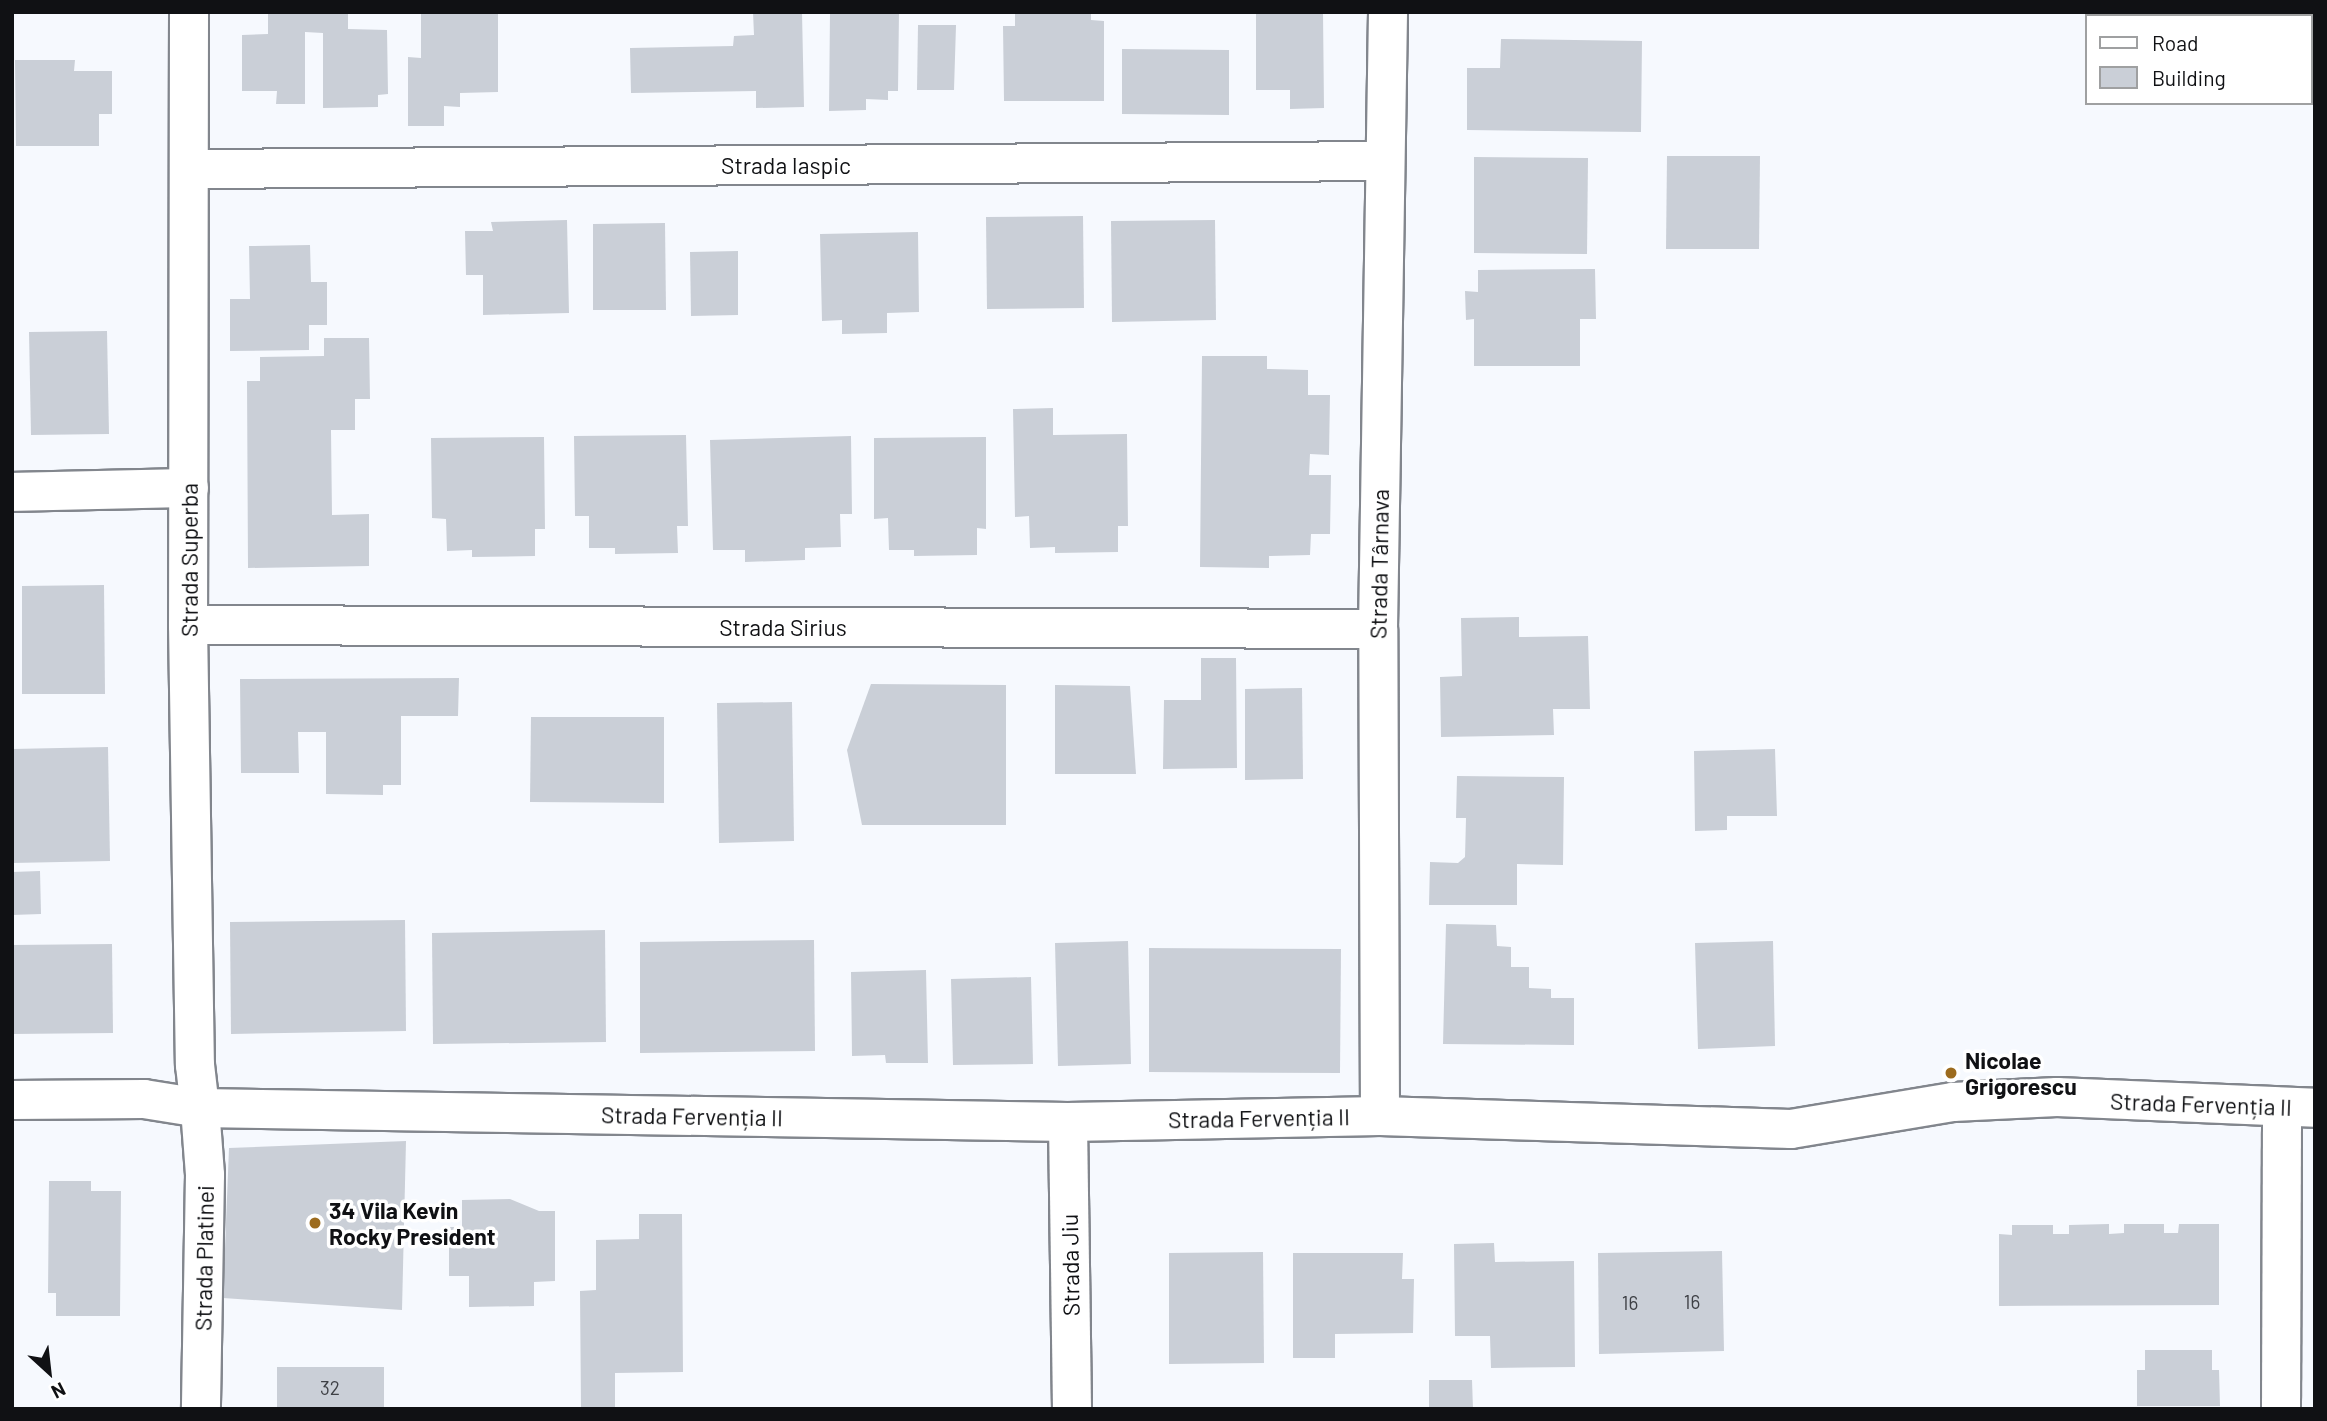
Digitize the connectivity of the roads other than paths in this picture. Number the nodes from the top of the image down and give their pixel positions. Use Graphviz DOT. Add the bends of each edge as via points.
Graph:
graph roads {
  1 [pos="189,12"];
  2 [pos="1388,12"];
  3 [pos="1383,161"];
  4 [pos="189,169"];
  5 [pos="189,488"];
  6 [pos="12,492"];
  7 [pos="188,625"];
  8 [pos="1378,629"];
  9 [pos="12,1100"];
  10 [pos="200,1108"];
  11 [pos="2298,1108"];
  12 [pos="1380,1116"];
  13 [pos="1068,1122"];
  14 [pos="201,1409"];
  15 [pos="1072,1409"];
  16 [pos="2281,1409"];
  1 -- 4 [label="street, Strada Superba"];
  2 -- 3 [label="street, Strada Târnava"];
  3 -- 4 [label="street, Strada Iaspic"];
  3 -- 8 [label="street, Strada Târnava"];
  4 -- 5 [label="street, Strada Superba"];
  5 -- 6 [label="street"];
  5 -- 7 [label="street, Strada Superba"];
  7 -- 8 [label="street, Strada Sirius"];
  7 -- 10 [label="street, Strada Superba" via="195,1065"];
  8 -- 12 [label="street, Strada Târnava"];
  9 -- 10 [label="street, Strada Fervenția II" via="144,1099"];
  10 -- 13 [label="street, Strada Fervenția II"];
  10 -- 14 [label="street, Strada Platinei" via="205,1175"];
  11 -- 12 [label="street, Strada Fervenția II" via="2057,1097 1953,1102 1791,1129"];
  11 -- 16 [label="street"];
  12 -- 13 [label="street, Strada Fervenția II"];
  13 -- 15 [label="street, Strada Jiu"];
}
